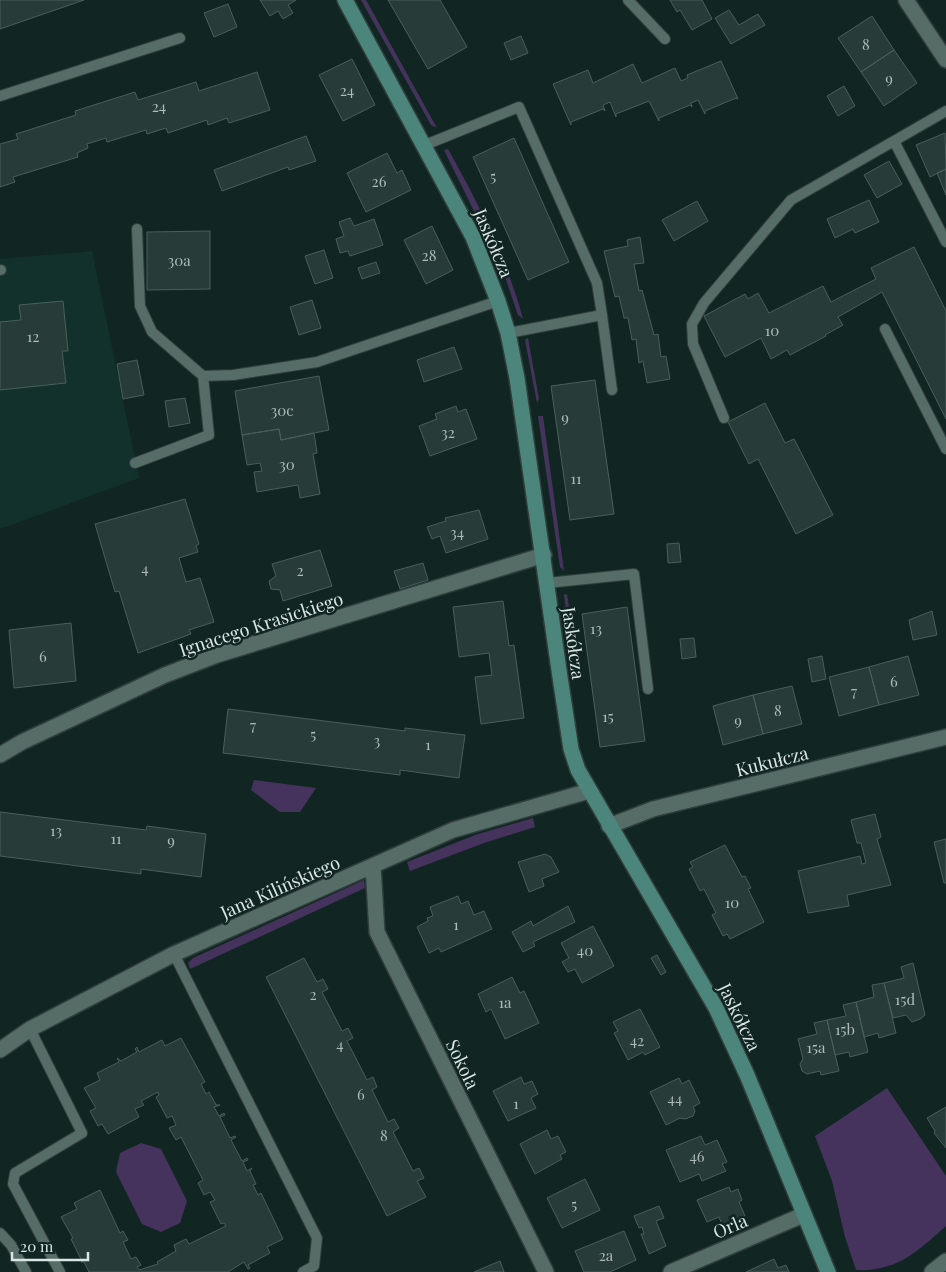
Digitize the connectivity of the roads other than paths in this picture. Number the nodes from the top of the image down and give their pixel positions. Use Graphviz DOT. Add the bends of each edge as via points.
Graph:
graph roads {
  1 [pos="345,0"];
  2 [pos="628,0"];
  3 [pos="906,0"];
  4 [pos="180,38"];
  5 [pos="665,39"];
  6 [pos="946,60"];
  7 [pos="0,96"];
  8 [pos="946,110"];
  9 [pos="894,141"];
  10 [pos="425,144"];
  11 [pos="137,228"];
  12 [pos="946,242"];
  13 [pos="498,301"];
  14 [pos="602,315"];
  15 [pos="885,329"];
  16 [pos="508,333"];
  17 [pos="203,376"];
  18 [pos="612,390"];
  19 [pos="724,418"];
  20 [pos="946,450"];
  21 [pos="135,463"];
  22 [pos="544,556"];
  23 [pos="547,584"];
  24 [pos="648,689"];
  25 [pos="946,737"];
  26 [pos="0,755"];
  27 [pos="589,791"];
  28 [pos="609,826"];
  29 [pos="373,866"];
  30 [pos="174,954"];
  31 [pos="30,1029"];
  32 [pos="0,1050"];
  33 [pos="803,1215"];
  34 [pos="0,1233"];
  35 [pos="946,1261"];
  36 [pos="26,1272"];
  37 [pos="60,1272"];
  38 [pos="303,1272"];
  39 [pos="546,1272"];
  40 [pos="671,1272"];
  41 [pos="828,1272"];
  42 [pos="932,1272"];
  1 -- 10 [label="street, Jaskółcza"];
  2 -- 5 [label="lane"];
  3 -- 6 [label="street"];
  4 -- 7 [label="lane"];
  8 -- 9 [label="lane"];
  9 -- 12 [label="lane"];
  9 -- 19 [label="lane" via="791,200 704,303 692,324 693,344"];
  10 -- 13 [label="street, Jaskółcza" via="473,236"];
  10 -- 14 [label="lane" via="519,107 597,283"];
  11 -- 17 [label="lane" via="140,306 152,332"];
  13 -- 16 [label="street, Jaskółcza"];
  13 -- 17 [label="lane" via="317,362 233,375"];
  14 -- 16 [label="lane"];
  14 -- 18 [label="lane"];
  15 -- 20 [label="lane"];
  16 -- 22 [label="street, Jaskółcza"];
  17 -- 21 [label="lane" via="209,436"];
  22 -- 23 [label="street, Jaskółcza"];
  22 -- 26 [label="street, Ignacego Krasickiego" via="218,655 156,680"];
  23 -- 24 [label="lane" via="634,574"];
  23 -- 27 [label="street, Jaskółcza" via="571,749"];
  25 -- 28 [label="street, Kukułcza" via="658,808"];
  27 -- 28 [label="street, Jaskółcza"];
  27 -- 29 [label="street, Jana Kilińskiego" via="453,830"];
  28 -- 33 [label="street, Jaskółcza" via="716,1008 747,1074"];
  29 -- 30 [label="street, Jana Kilińskiego"];
  29 -- 39 [label="street, Sokola" via="377,932"];
  30 -- 31 [label="street, Jana Kilińskiego"];
  30 -- 38 [label="lane" via="317,1238 314,1266"];
  31 -- 32 [label="street, Jana Kilińskiego"];
  31 -- 37 [label="lane" via="82,1133 15,1173 13,1178"];
  33 -- 40 [label="street, Orla"];
  33 -- 41 [label="street, Jaskółcza"];
  34 -- 36 [label="lane"];
  35 -- 42 [label="street"];
}
